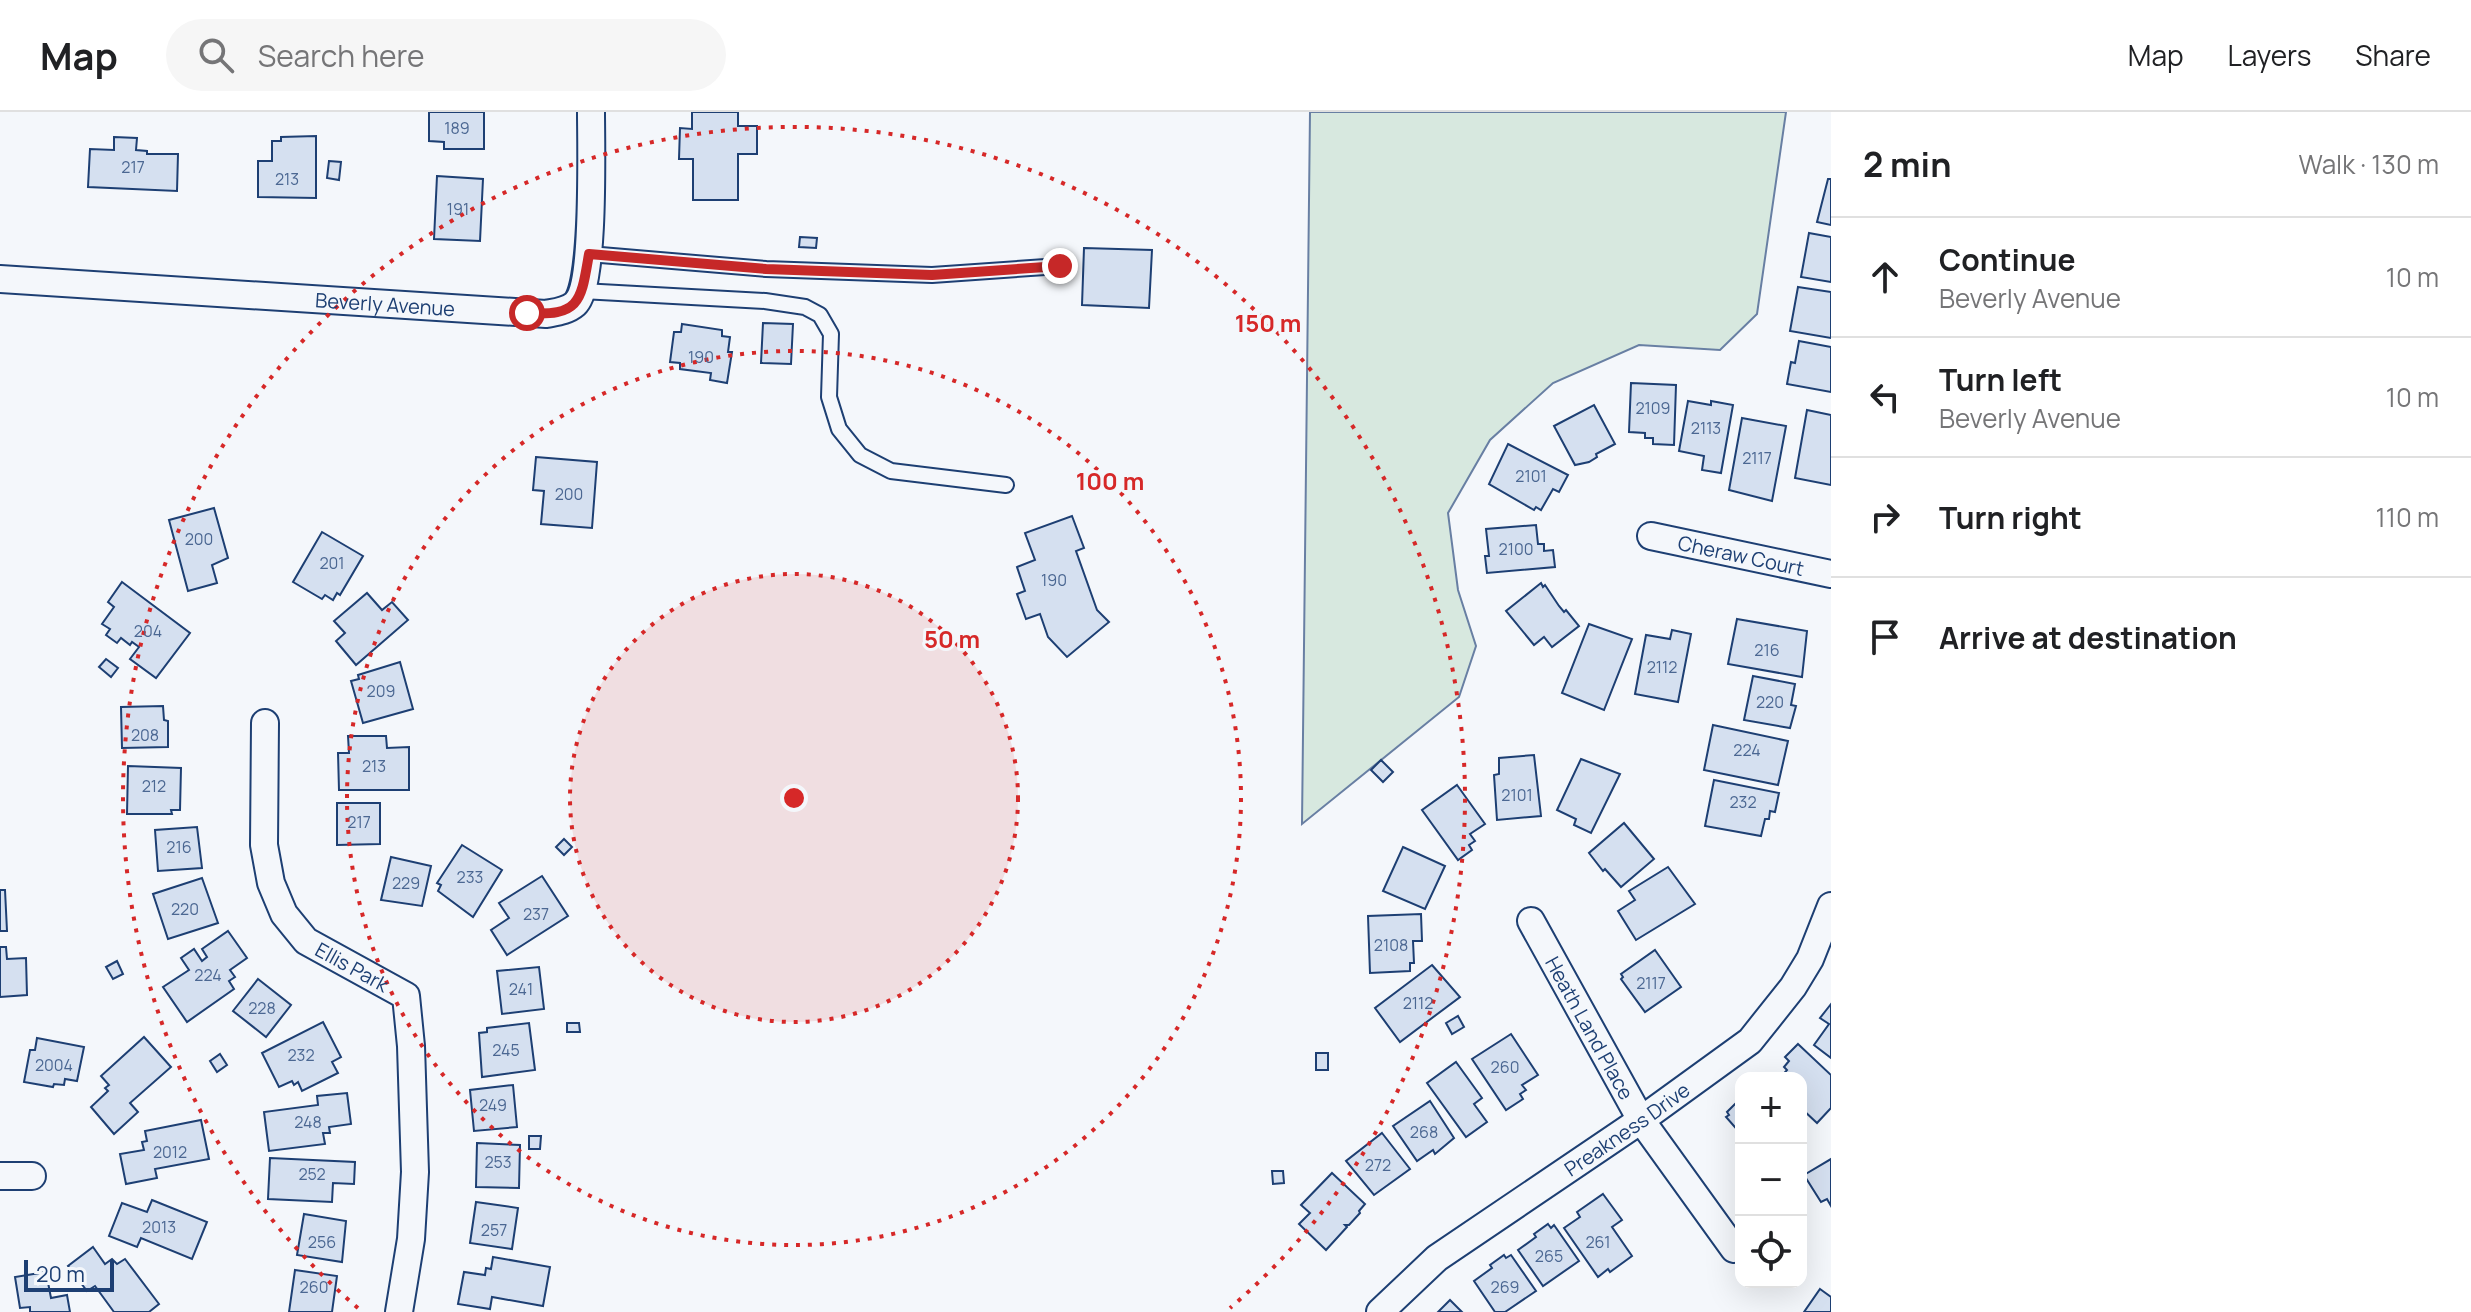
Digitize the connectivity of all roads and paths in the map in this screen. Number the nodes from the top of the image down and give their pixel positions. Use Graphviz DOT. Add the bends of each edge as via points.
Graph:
graph roads {
  1 [pos="591,112"];
  2 [pos="589,254"];
  3 [pos="1060,266"];
  4 [pos="0,279"];
  5 [pos="582,291"];
  6 [pos="1006,485"];
  7 [pos="1651,536"];
  8 [pos="1831,574"];
  9 [pos="265,723"];
  10 [pos="1831,906"];
  11 [pos="1531,921"];
  12 [pos="1641,1120"];
  13 [pos="0,1176"];
  14 [pos="32,1176"];
  15 [pos="1734,1249"];
  16 [pos="399,1312"];
  17 [pos="1380,1312"];
  1 -- 2 [label="street"];
  2 -- 3 [label="lane" via="917,275"];
  2 -- 5 [label="street"];
  4 -- 5 [label="street, Beverly Avenue" via="546,314 577,303"];
  5 -- 6 [label="lane" via="805,307 820,315 831,334 829,397 839,429 860,455 891,471"];
  7 -- 8 [label="street, Cheraw Court"];
  9 -- 16 [label="street, Ellis Park" via="264,845 284,914 306,941 406,996 415,1172"];
  10 -- 12 [label="street, Preakness Drive" via="1810,959 1750,1041"];
  11 -- 12 [label="street, Heath Land Place"];
  12 -- 15 [label="street, Heath Land Place"];
  12 -- 17 [label="street, Preakness Drive" via="1437,1258"];
  13 -- 14 [label="street"];
}
